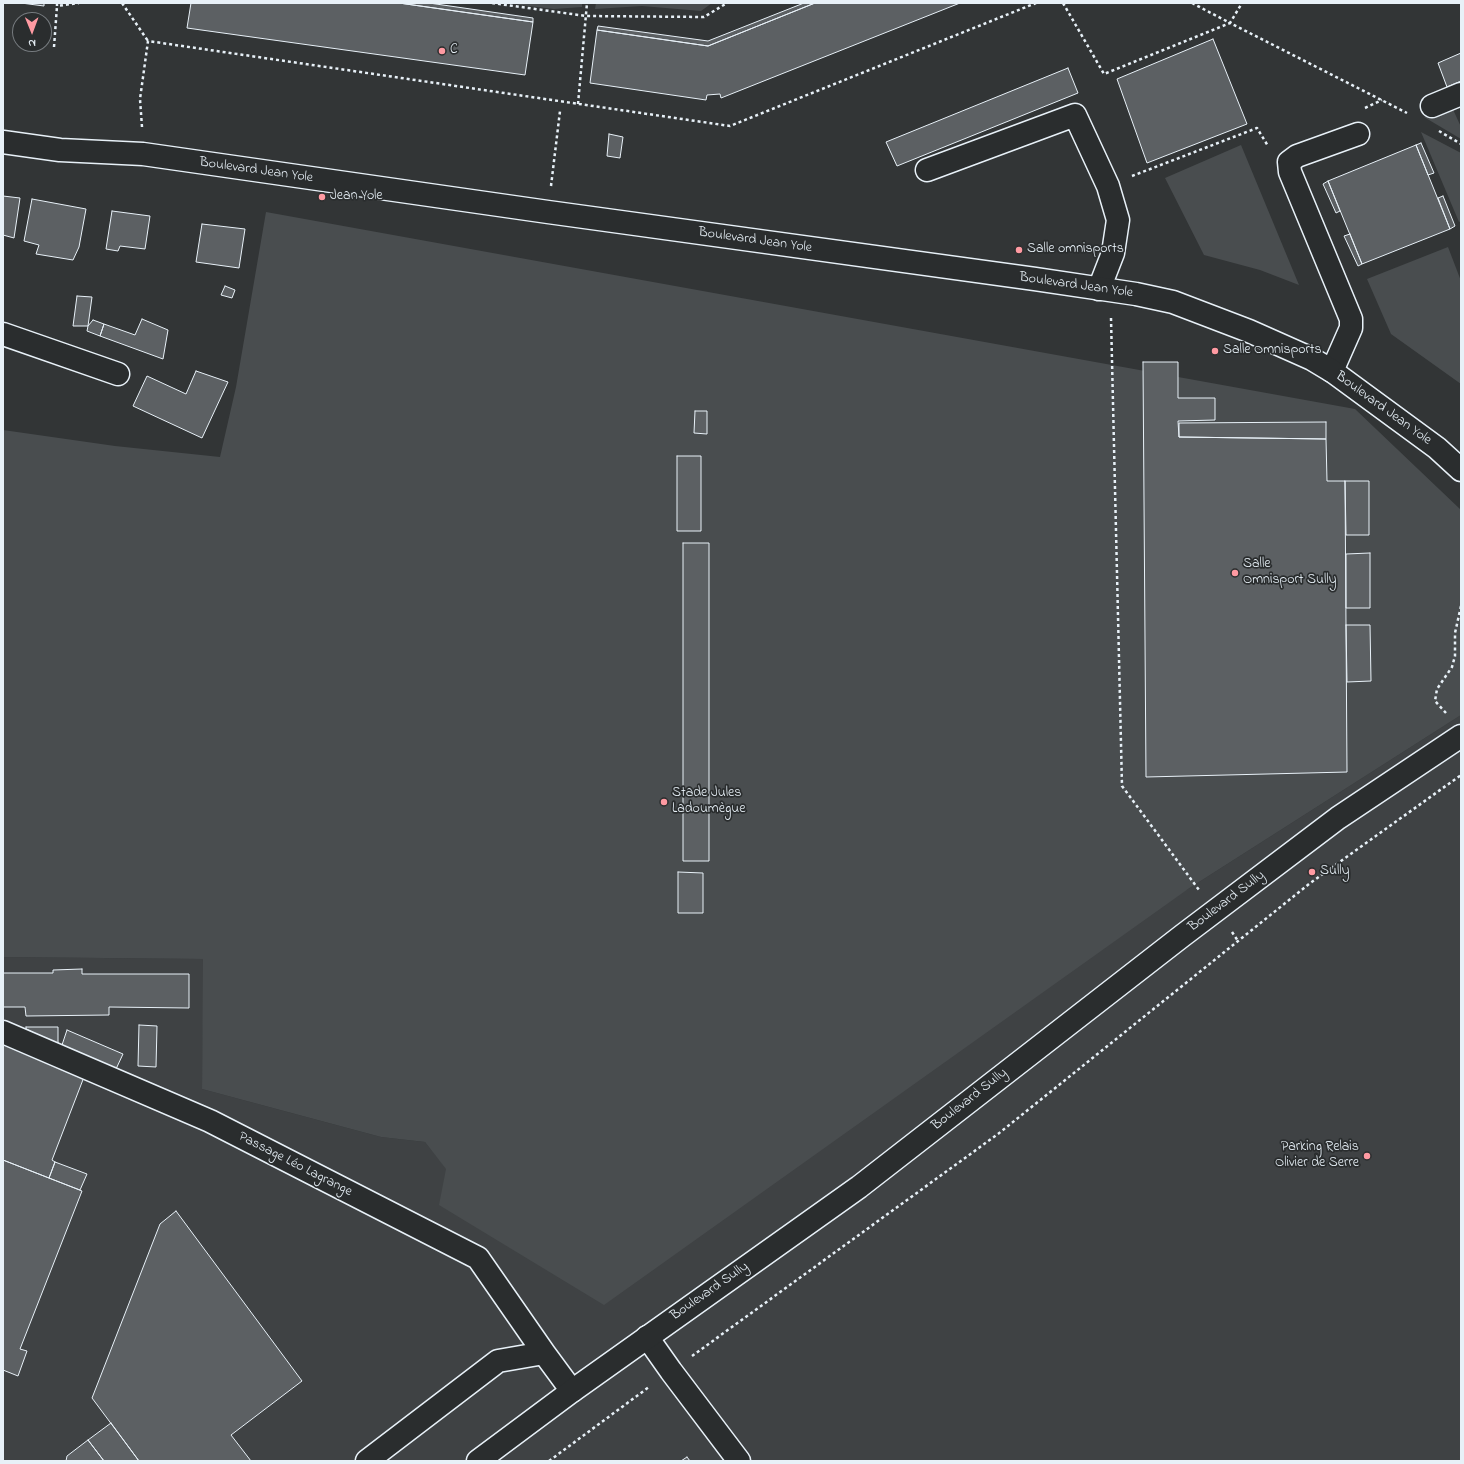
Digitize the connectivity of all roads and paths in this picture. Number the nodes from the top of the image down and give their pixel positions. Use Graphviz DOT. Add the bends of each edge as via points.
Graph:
graph roads {
  1 [pos="79,3"];
  2 [pos="122,3"];
  3 [pos="492,3"];
  4 [pos="587,3"];
  5 [pos="727,3"];
  6 [pos="1036,3"];
  7 [pos="1062,3"];
  8 [pos="1192,3"];
  9 [pos="1242,3"];
  10 [pos="57,5"];
  11 [pos="586,16"];
  12 [pos="1230,23"];
  13 [pos="148,41"];
  14 [pos="54,47"];
  15 [pos="1461,94"];
  16 [pos="578,104"];
  17 [pos="1432,106"];
  18 [pos="560,111"];
  19 [pos="1412,115"];
  20 [pos="1436,129"];
  21 [pos="1358,134"];
  22 [pos="3,142"];
  23 [pos="1461,144"];
  24 [pos="143,154"];
  25 [pos="927,170"];
  26 [pos="1290,172"];
  27 [pos="1108,186"];
  28 [pos="548,212"];
  29 [pos="1099,289"];
  30 [pos="1111,318"];
  31 [pos="3,334"];
  32 [pos="1332,371"];
  33 [pos="118,374"];
  34 [pos="1461,470"];
  35 [pos="1461,606"];
  36 [pos="1456,728"];
  37 [pos="1461,776"];
  38 [pos="1215,911"];
  39 [pos="1238,941"];
  40 [pos="3,1032"];
  41 [pos="648,1337"];
  42 [pos="544,1352"];
  43 [pos="671,1371"];
  44 [pos="572,1391"];
  45 [pos="367,1461"];
  46 [pos="478,1461"];
  47 [pos="549,1461"];
  48 [pos="739,1461"];
  1 -- 10 [label="path"];
  2 -- 13 [label="path"];
  3 -- 11 [label="path"];
  4 -- 11 [label="path"];
  5 -- 11 [label="path" via="704,16"];
  6 -- 16 [label="path" via="730,126"];
  7 -- 12 [label="path" via="1104,74"];
  8 -- 12 [label="path"];
  9 -- 12 [label="path"];
  10 -- 14 [label="path"];
  11 -- 16 [label="path"];
  12 -- 19 [label="path"];
  13 -- 16 [label="path"];
  13 -- 24 [label="path" via="140,99"];
  15 -- 17 [label="main road"];
  18 -- 28 [label="path"];
  20 -- 23 [label="path"];
  21 -- 26 [label="main road" via="1296,156 1290,162"];
  22 -- 24 [label="main road, Boulevard Jean Yole" via="60,150"];
  24 -- 28 [label="main road, Boulevard Jean Yole"];
  25 -- 27 [label="main road" via="1075,115"];
  26 -- 27 [label="path" via="1272,153 1257,128"];
  26 -- 32 [label="main road" via="1351,319 1351,328"];
  27 -- 29 [label="main road" via="1118,220 1113,253"];
  28 -- 29 [label="main road, Boulevard Jean Yole"];
  29 -- 32 [label="main road, Boulevard Jean Yole" via="1173,302 1249,331 1312,359"];
  30 -- 38 [label="path" via="1122,786"];
  31 -- 33 [label="main road"];
  32 -- 34 [label="main road, Boulevard Jean Yole" via="1437,448"];
  35 -- 36 [label="path" via="1452,667 1437,689 1435,701"];
  36 -- 38 [label="main road, Boulevard Sully"];
  37 -- 39 [label="path" via="1309,884"];
  38 -- 39 [label="path"];
  38 -- 41 [label="main road, Boulevard Sully" via="859,1187"];
  39 -- 43 [label="path" via="998,1134"];
  40 -- 42 [label="main road, Passage Léo Lagrange" via="210,1121 478,1258"];
  41 -- 43 [label="main road"];
  41 -- 44 [label="main road, Boulevard Sully"];
  42 -- 44 [label="main road, Passage Léo Lagrange"];
  42 -- 45 [label="main road" via="498,1361"];
  43 -- 47 [label="path"];
  43 -- 48 [label="main road"];
  44 -- 46 [label="main road, Boulevard Sully"];
}
